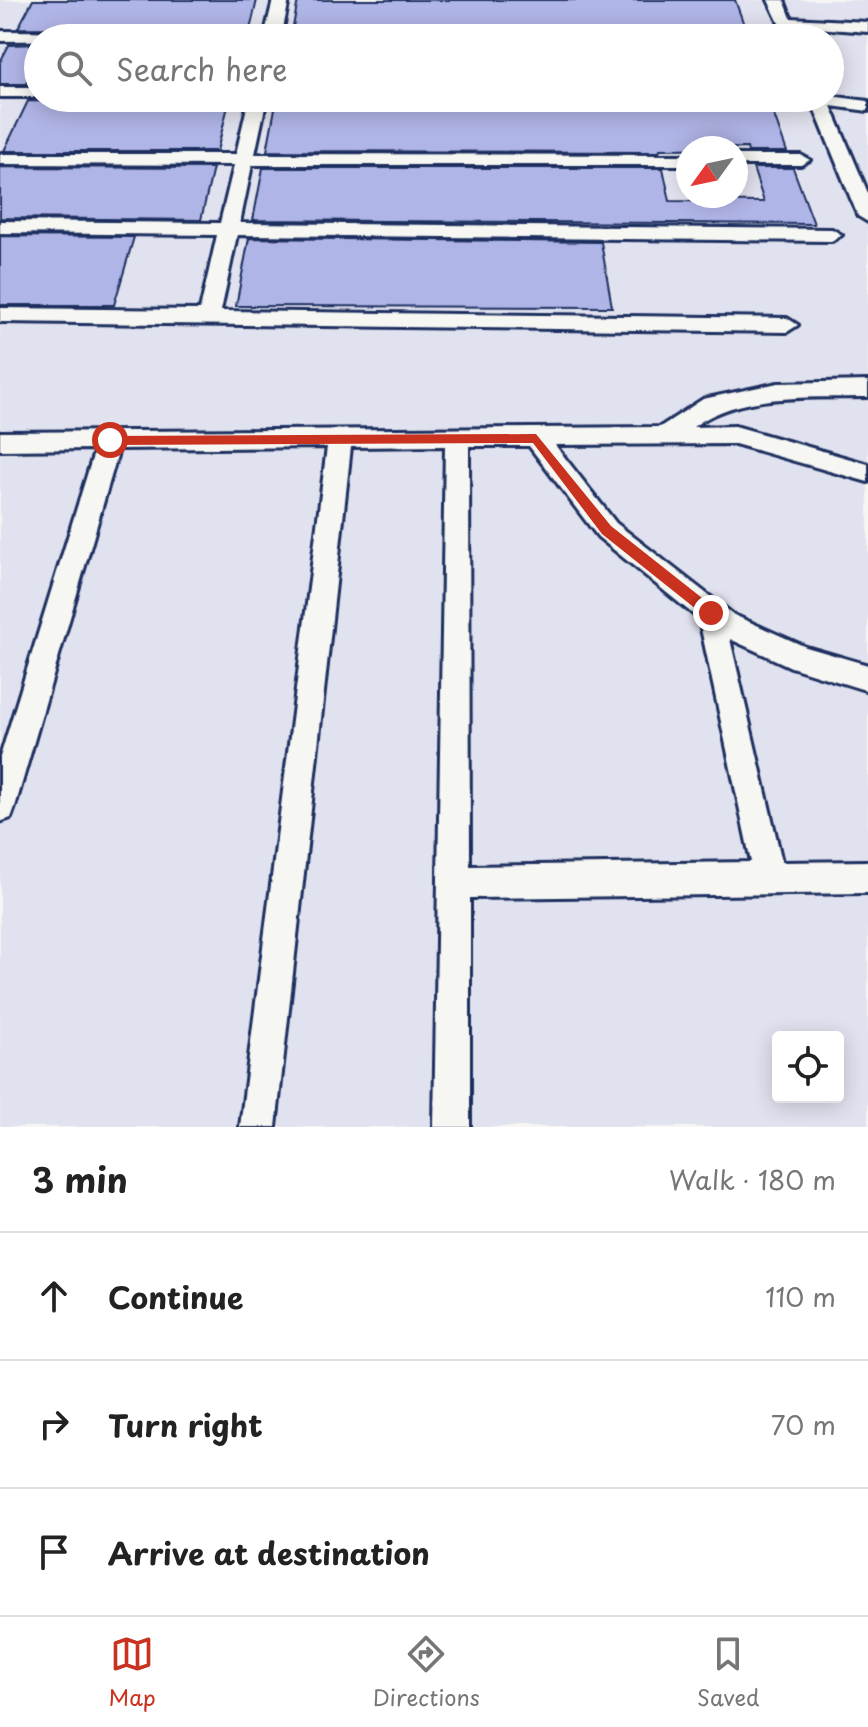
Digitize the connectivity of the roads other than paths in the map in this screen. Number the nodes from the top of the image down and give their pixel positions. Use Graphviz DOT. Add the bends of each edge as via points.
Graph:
graph roads {
  1 [pos="281,0"];
  2 [pos="776,0"];
  3 [pos="276,24"];
  4 [pos="785,24"];
  5 [pos="868,27"];
  6 [pos="844,28"];
  7 [pos="0,36"];
  8 [pos="24,36"];
  9 [pos="0,92"];
  10 [pos="24,92"];
  11 [pos="844,102"];
  12 [pos="868,106"];
  13 [pos="255,112"];
  14 [pos="825,112"];
  15 [pos="0,159"];
  16 [pos="245,159"];
  17 [pos="676,160"];
  18 [pos="748,160"];
  19 [pos="801,160"];
  20 [pos="868,215"];
  21 [pos="0,227"];
  22 [pos="229,230"];
  23 [pos="832,235"];
  24 [pos="0,315"];
  25 [pos="209,317"];
  26 [pos="787,325"];
  27 [pos="868,389"];
  28 [pos="664,436"];
  29 [pos="536,438"];
  30 [pos="340,439"];
  31 [pos="457,439"];
  32 [pos="110,440"];
  33 [pos="0,441"];
  34 [pos="868,473"];
  35 [pos="711,613"];
  36 [pos="868,678"];
  37 [pos="0,807"];
  38 [pos="868,877"];
  39 [pos="770,878"];
  40 [pos="453,882"];
  41 [pos="258,1127"];
  42 [pos="452,1127"];
  1 -- 3 [label="street"];
  2 -- 4 [label="street"];
  5 -- 6 [label="street"];
  7 -- 8 [label="street"];
  9 -- 10 [label="street"];
  11 -- 12 [label="street"];
  13 -- 16 [label="street"];
  14 -- 20 [label="street"];
  15 -- 16 [label="street"];
  16 -- 17 [label="street"];
  16 -- 22 [label="street"];
  18 -- 19 [label="street"];
  21 -- 22 [label="street"];
  22 -- 23 [label="street"];
  22 -- 25 [label="street"];
  24 -- 25 [label="street"];
  25 -- 26 [label="street"];
  27 -- 28 [label="street" via="778,391 703,407"];
  28 -- 29 [label="street"];
  28 -- 34 [label="street" via="735,435"];
  29 -- 31 [label="street"];
  29 -- 35 [label="street" via="607,530"];
  30 -- 31 [label="street"];
  30 -- 32 [label="street"];
  30 -- 41 [label="street"];
  31 -- 40 [label="street"];
  32 -- 33 [label="street"];
  32 -- 37 [label="street"];
  35 -- 36 [label="street" via="801,658"];
  35 -- 39 [label="street"];
  38 -- 39 [label="street"];
  39 -- 40 [label="street"];
  40 -- 42 [label="street"];
}
